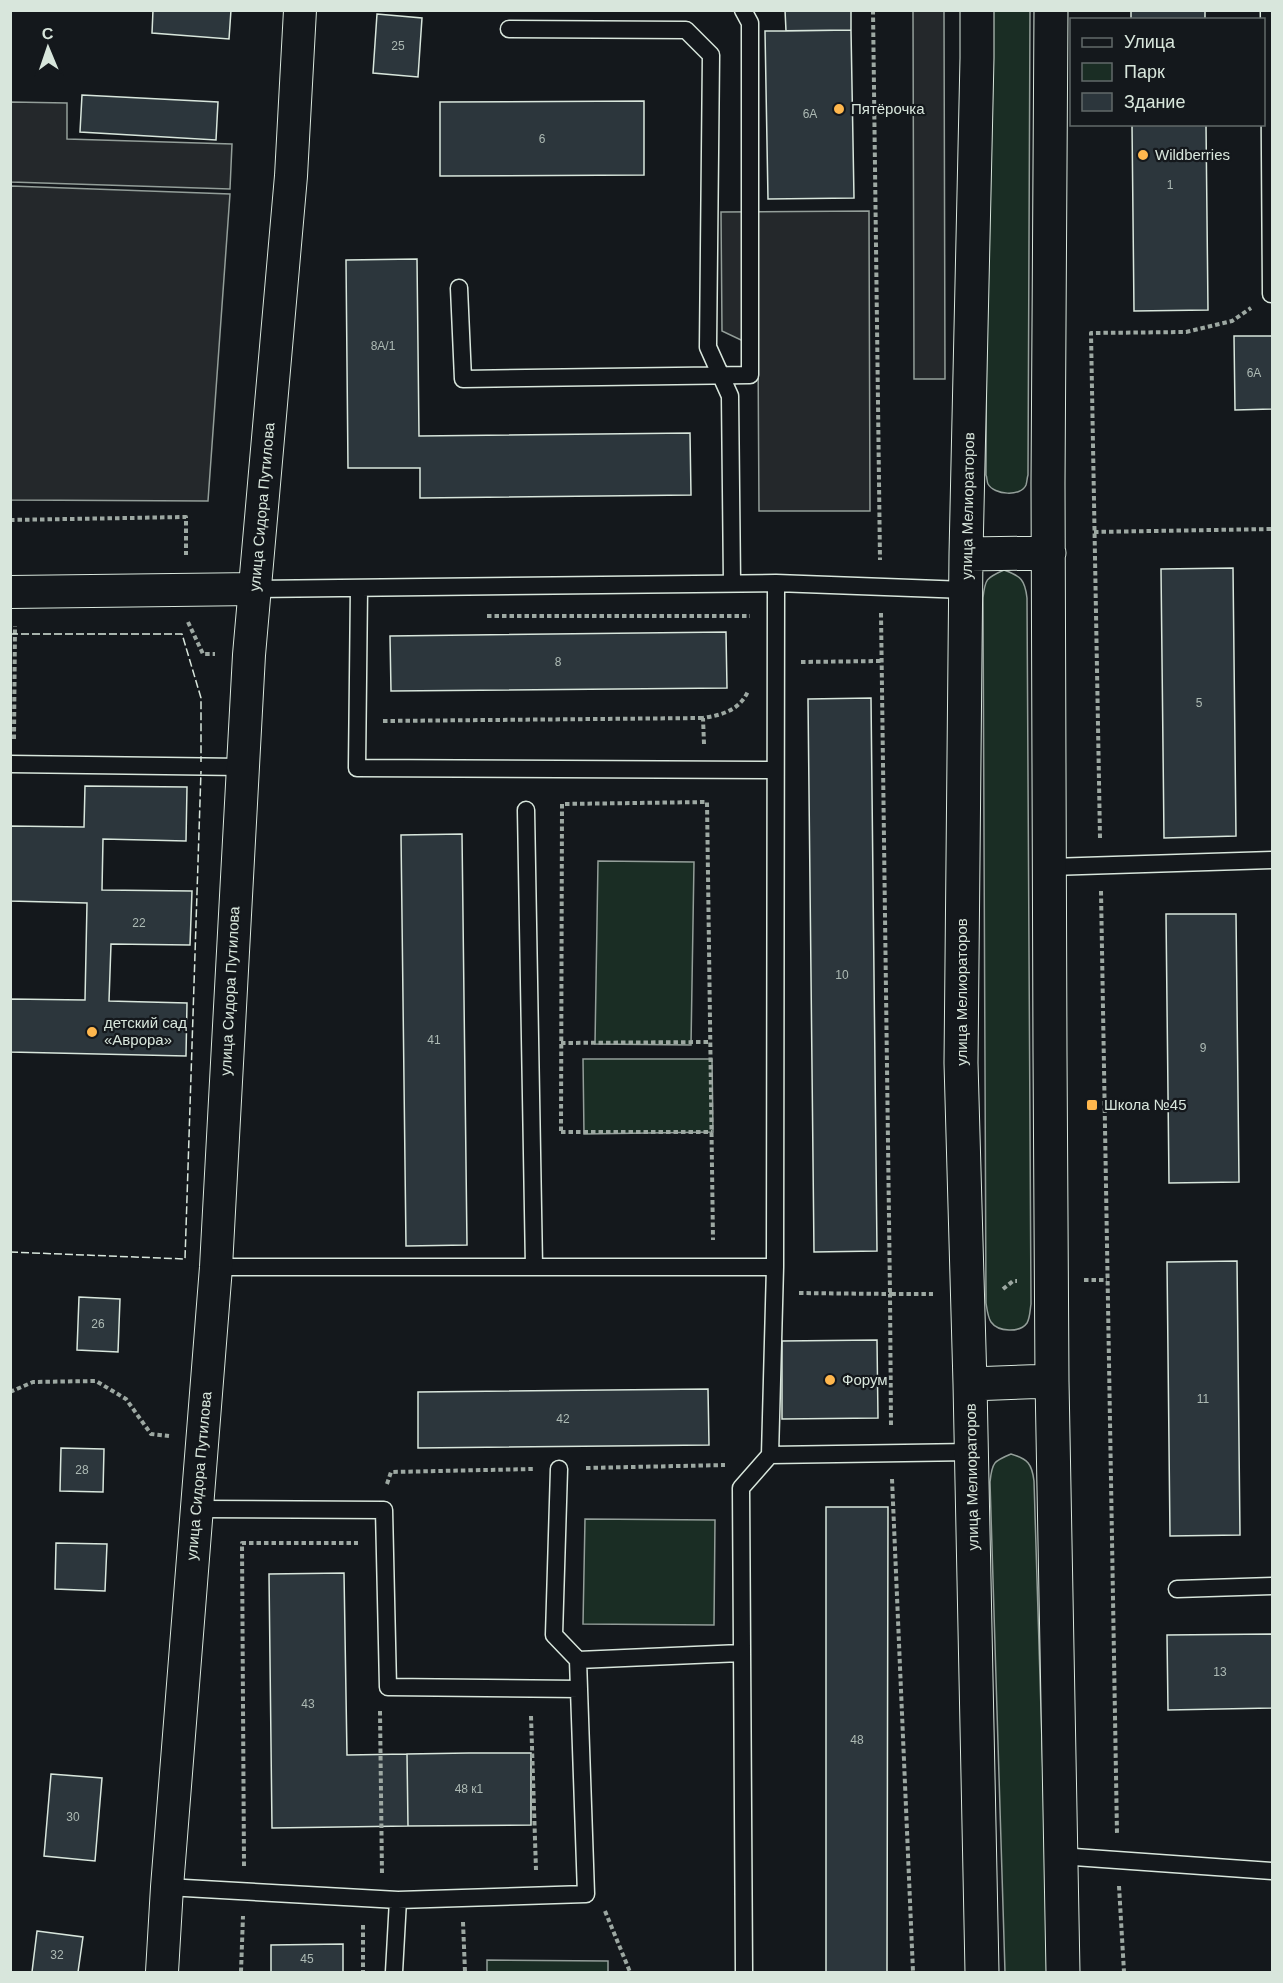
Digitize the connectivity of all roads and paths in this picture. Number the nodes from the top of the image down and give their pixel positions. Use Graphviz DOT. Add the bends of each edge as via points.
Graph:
graph roads {
  1 [pos="300,10"];
  2 [pos="743,10"];
  3 [pos="873,10"];
  4 [pos="976,10"];
  5 [pos="1052,10"];
  6 [pos="1269,10"];
  7 [pos="509,30"];
  8 [pos="459,288"];
  9 [pos="1272,294"];
  10 [pos="720,375"];
  11 [pos="1272,529"];
  12 [pos="1094,532"];
  13 [pos="1049,553"];
  14 [pos="966,554"];
  15 [pos="776,582"];
  16 [pos="732,584"];
  17 [pos="880,587"];
  18 [pos="359,588"];
  19 [pos="255,589"];
  20 [pos="966,590"];
  21 [pos="13,592"];
  22 [pos="749,688"];
  23 [pos="383,709"];
  24 [pos="703,718"];
  25 [pos="12,764"];
  26 [pos="242,767"];
  27 [pos="706,769"];
  28 [pos="775,770"];
  29 [pos="707,802"];
  30 [pos="526,810"];
  31 [pos="1272,860"];
  32 [pos="1100,865"];
  33 [pos="1050,867"];
  34 [pos="711,1042"];
  35 [pos="561,1043"];
  36 [pos="561,1132"];
  37 [pos="712,1132"];
  38 [pos="561,1143"];
  39 [pos="216,1267"];
  40 [pos="534,1267"];
  41 [pos="714,1267"];
  42 [pos="775,1267"];
  43 [pos="890,1294"];
  44 [pos="1052,1381"];
  45 [pos="970,1384"];
  46 [pos="10,1392"];
  47 [pos="202,1439"];
  48 [pos="971,1452"];
  49 [pos="891,1453"];
  50 [pos="766,1460"];
  51 [pos="559,1469"];
  52 [pos="196,1509"];
  53 [pos="377,1509"];
  54 [pos="1272,1586"];
  55 [pos="1177,1589"];
  56 [pos="741,1653"];
  57 [pos="578,1660"];
  58 [pos="579,1689"];
  59 [pos="380,1703"];
  60 [pos="531,1714"];
  61 [pos="380,1715"];
  62 [pos="392,1715"];
  63 [pos="1060,1856"];
  64 [pos="1117,1860"];
  65 [pos="244,1870"];
  66 [pos="1272,1871"];
  67 [pos="536,1872"];
  68 [pos="382,1879"];
  69 [pos="166,1887"];
  70 [pos="462,1898"];
  71 [pos="398,1900"];
  72 [pos="243,1907"];
  73 [pos="162,1972"];
  74 [pos="241,1972"];
  75 [pos="394,1972"];
  76 [pos="465,1972"];
  77 [pos="744,1972"];
  78 [pos="913,1972"];
  79 [pos="982,1972"];
  80 [pos="1063,1972"];
  81 [pos="1124,1972"];
  1 -- 19 [label="street, улица Сидора Путилова" via="291,176"];
  2 -- 10 [label="lane" via="750,23 750,375"];
  3 -- 17 [label="path"];
  4 -- 14 [label="street, улица Мелиораторов"];
  5 -- 13 [label="street"];
  6 -- 9 [label="lane"];
  7 -- 10 [label="lane" via="686,30 711,55 708,346"];
  8 -- 10 [label="lane" via="463,379"];
  9 -- 12 [label="path" via="1232,321 1186,332 1091,333"];
  10 -- 16 [label="lane" via="730,396"];
  11 -- 12 [label="path"];
  12 -- 32 [label="path"];
  13 -- 14 [label="street"];
  13 -- 33 [label="street"];
  14 -- 20 [label="street, улица Мелиораторов"];
  15 -- 16 [label="lane"];
  15 -- 17 [label="lane"];
  15 -- 28 [label="lane"];
  16 -- 18 [label="lane"];
  17 -- 20 [label="lane"];
  17 -- 43 [label="path"];
  18 -- 19 [label="lane"];
  18 -- 27 [label="lane" via="357,768"];
  19 -- 21 [label="street"];
  19 -- 26 [label="street, улица Сидора Путилова"];
  20 -- 45 [label="street, улица Мелиораторов" via="961,1063"];
  21 -- 25 [label="path"];
  22 -- 24 [label="path" via="727,714"];
  23 -- 24 [label="path" via="383,721"];
  24 -- 27 [label="path"];
  25 -- 26 [label="lane"];
  26 -- 39 [label="street, улица Сидора Путилова"];
  27 -- 28 [label="lane"];
  27 -- 29 [label="path"];
  28 -- 42 [label="lane"];
  29 -- 34 [label="path"];
  29 -- 35 [label="path" via="562,804"];
  30 -- 40 [label="lane"];
  31 -- 32 [label="lane"];
  32 -- 33 [label="lane"];
  32 -- 64 [label="path"];
  33 -- 44 [label="street"];
  34 -- 35 [label="path"];
  34 -- 37 [label="path"];
  35 -- 36 [label="path"];
  36 -- 37 [label="path"];
  36 -- 38 [label="path"];
  37 -- 41 [label="path"];
  39 -- 40 [label="lane"];
  39 -- 47 [label="street, улица Сидора Путилова"];
  40 -- 41 [label="lane"];
  41 -- 42 [label="lane"];
  42 -- 50 [label="lane"];
  44 -- 45 [label="street"];
  44 -- 63 [label="street"];
  45 -- 48 [label="street, улица Мелиораторов"];
  46 -- 47 [label="path" via="33,1382 96,1381 126,1399 151,1434"];
  47 -- 52 [label="street, улица Сидора Путилова"];
  48 -- 49 [label="lane"];
  48 -- 79 [label="street, улица Мелиораторов"];
  49 -- 50 [label="lane"];
  49 -- 78 [label="path"];
  50 -- 51 [label="path"];
  50 -- 56 [label="lane" via="741,1488"];
  51 -- 53 [label="path" via="391,1472"];
  51 -- 57 [label="lane" via="554,1635"];
  52 -- 53 [label="lane"];
  52 -- 69 [label="street, улица Сидора Путилова"];
  53 -- 58 [label="lane" via="384,1510 388,1688"];
  53 -- 65 [label="path" via="365,1543 242,1543"];
  54 -- 55 [label="lane"];
  56 -- 57 [label="lane"];
  56 -- 77 [label="lane"];
  57 -- 58 [label="lane"];
  58 -- 70 [label="lane" via="586,1894"];
  59 -- 61 [label="path"];
  60 -- 67 [label="path"];
  61 -- 62 [label="path"];
  61 -- 68 [label="path"];
  63 -- 64 [label="lane"];
  63 -- 80 [label="street"];
  64 -- 66 [label="lane"];
  64 -- 81 [label="path"];
  69 -- 71 [label="lane"];
  69 -- 73 [label="street, улица Сидора Путилова"];
  70 -- 71 [label="lane"];
  70 -- 76 [label="path"];
  71 -- 75 [label="lane"];
  72 -- 74 [label="path"];
}
